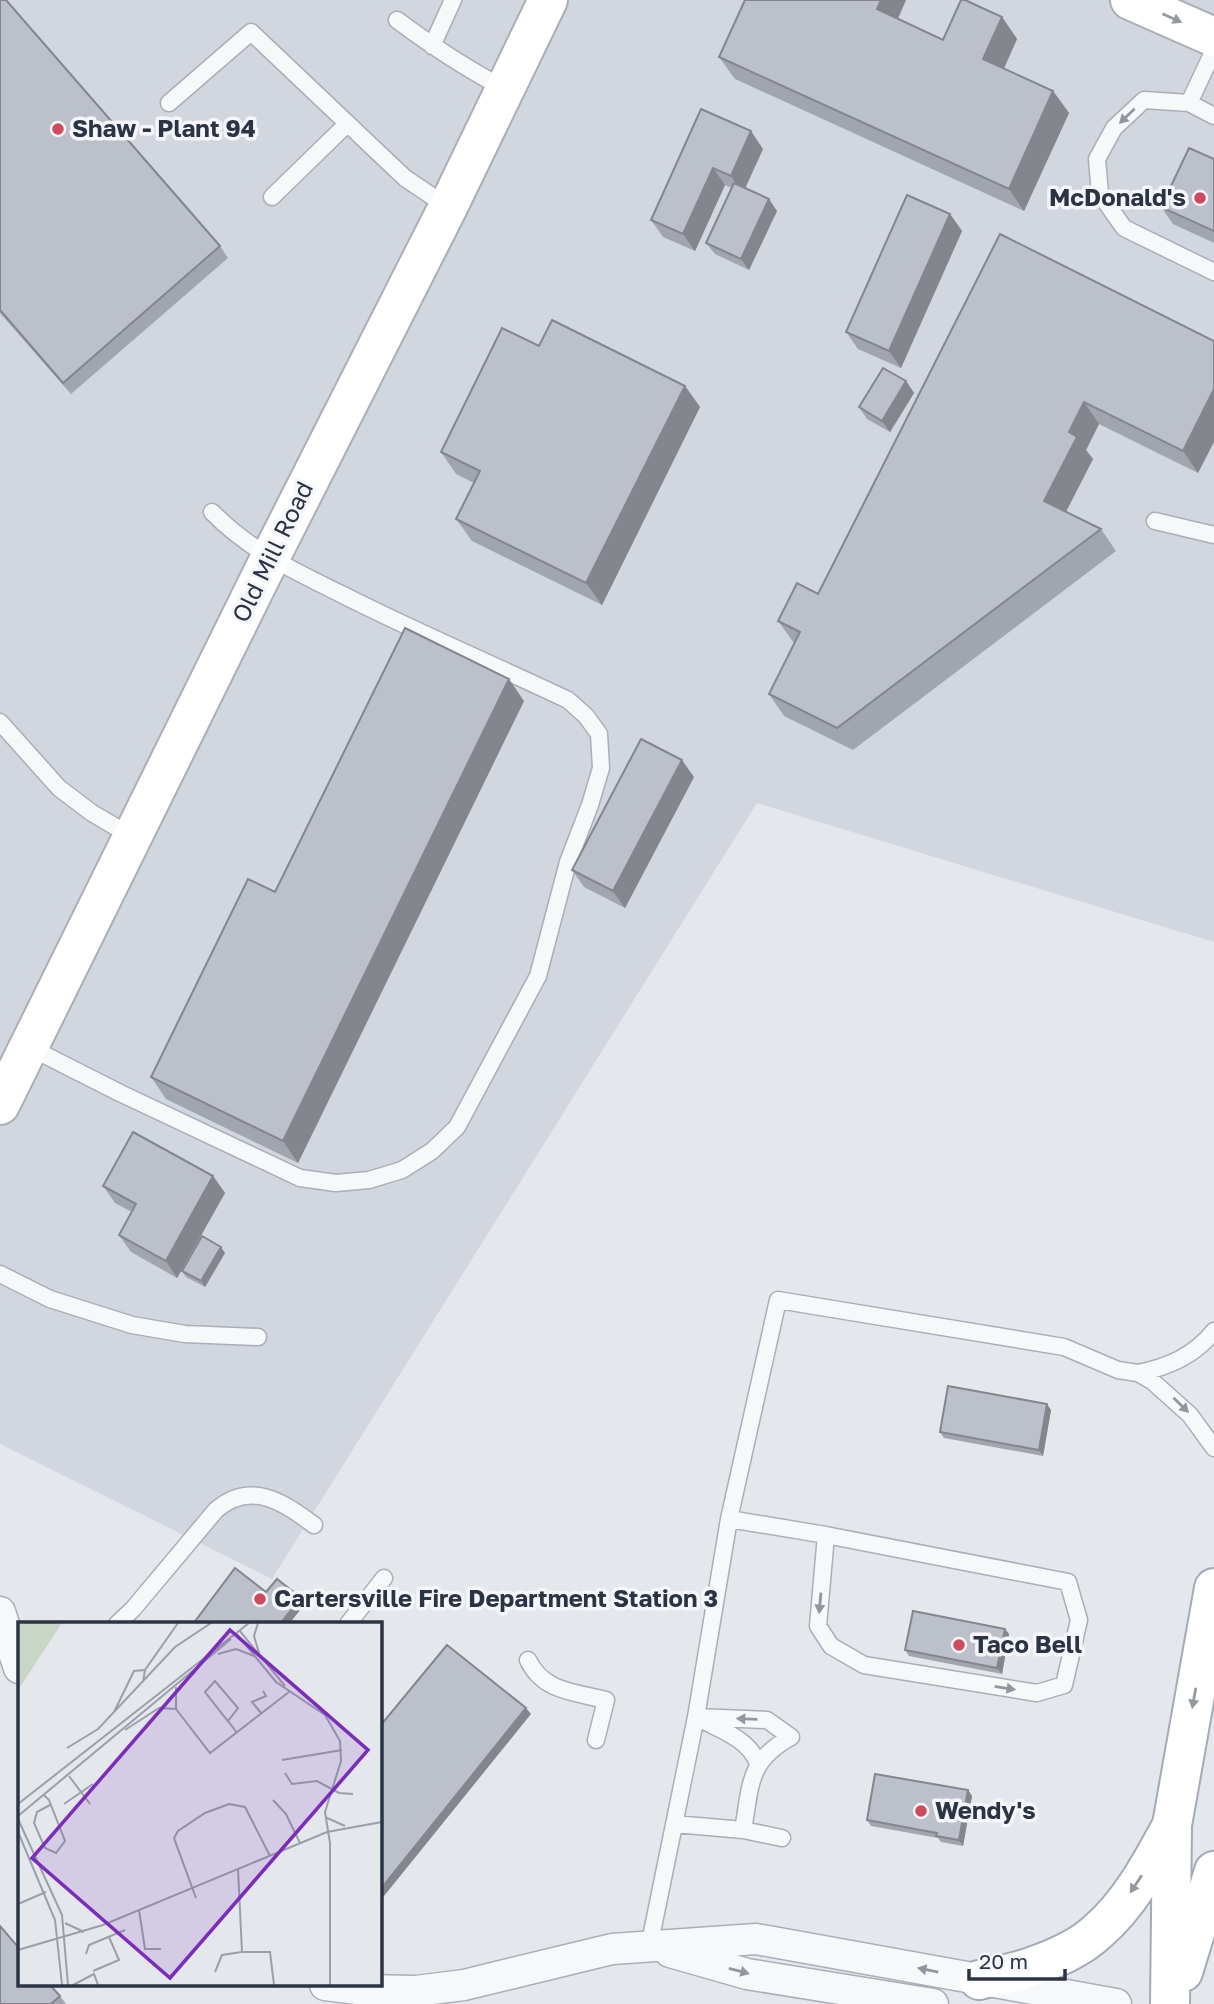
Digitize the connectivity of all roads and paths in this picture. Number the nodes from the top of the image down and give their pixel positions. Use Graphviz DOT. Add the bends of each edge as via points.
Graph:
graph roads {
  1 [pos="453,0"];
  2 [pos="548,0"];
  3 [pos="1130,0"];
  4 [pos="397,20"];
  5 [pos="1214,37"];
  6 [pos="432,46"];
  7 [pos="1214,50"];
  8 [pos="505,89"];
  9 [pos="169,103"];
  10 [pos="1189,103"];
  11 [pos="1214,116"];
  12 [pos="347,124"];
  13 [pos="272,197"];
  14 [pos="448,207"];
  15 [pos="1214,272"];
  16 [pos="212,512"];
  17 [pos="1155,521"];
  18 [pos="1214,536"];
  19 [pos="270,558"];
  20 [pos="0,722"];
  21 [pos="133,837"];
  22 [pos="29,1047"];
  23 [pos="0,1105"];
  24 [pos="0,1274"];
  25 [pos="1214,1331"];
  26 [pos="258,1337"];
  27 [pos="1138,1373"];
  28 [pos="1214,1448"];
  29 [pos="729,1519"];
  30 [pos="314,1525"];
  31 [pos="826,1535"];
  32 [pos="384,1578"];
  33 [pos="1214,1588"];
  34 [pos="0,1612"];
  35 [pos="119,1622"];
  36 [pos="350,1622"];
  37 [pos="12,1650"];
  38 [pos="528,1660"];
  39 [pos="696,1717"];
  40 [pos="596,1740"];
  41 [pos="758,1764"];
  42 [pos="675,1825"];
  43 [pos="1172,1825"];
  44 [pos="743,1830"];
  45 [pos="782,1838"];
  46 [pos="1214,1871"];
  47 [pos="649,1947"];
  48 [pos="979,1980"];
  49 [pos="333,1986"];
  50 [pos="933,2004"];
  51 [pos="1116,2004"];
  52 [pos="1171,2004"];
  1 -- 6 [label="lane"];
  2 -- 8 [label="street, Old Mill Road"];
  3 -- 5 [label="street, one-way"];
  4 -- 6 [label="lane"];
  6 -- 8 [label="lane"];
  7 -- 10 [label="lane"];
  8 -- 14 [label="street, Old Mill Road"];
  9 -- 12 [label="lane" via="251,32"];
  10 -- 11 [label="lane"];
  10 -- 15 [label="lane, one-way" via="1144,100 1114,128 1097,159 1100,194 1124,228"];
  12 -- 13 [label="lane"];
  12 -- 14 [label="lane" via="405,178"];
  14 -- 19 [label="street, Old Mill Road"];
  16 -- 19 [label="lane"];
  17 -- 18 [label="lane"];
  19 -- 21 [label="street, Old Mill Road"];
  19 -- 22 [label="lane" via="568,700 599,734 601,768 568,862 538,976 457,1127 432,1151 402,1170 369,1181 300,1178"];
  20 -- 21 [label="lane" via="59,788"];
  21 -- 22 [label="street, Old Mill Road"];
  22 -- 23 [label="street, Old Mill Road"];
  24 -- 26 [label="lane" via="50,1299 132,1325 185,1334"];
  25 -- 27 [label="lane" via="1180,1360"];
  27 -- 28 [label="lane, one-way" via="1172,1397"];
  27 -- 29 [label="lane" via="1063,1348 778,1300"];
  29 -- 31 [label="lane"];
  29 -- 39 [label="lane"];
  30 -- 35 [label="lane" via="293,1509 261,1496 233,1499 216,1510"];
  31 -- 31 [label="lane, one-way" via="818,1626 831,1646 864,1665 1037,1693 1064,1685 1079,1620 1068,1582"];
  32 -- 36 [label="lane"];
  33 -- 43 [label="street, one-way"];
  34 -- 37 [label="street"];
  38 -- 40 [label="lane" via="548,1685 606,1700"];
  39 -- 41 [label="lane" via="740,1740"];
  41 -- 39 [label="lane, one-way" via="791,1737 767,1720"];
  39 -- 42 [label="lane"];
  41 -- 44 [label="lane"];
  42 -- 44 [label="lane"];
  42 -- 47 [label="lane"];
  43 -- 48 [label="street, one-way" via="1133,1889 1096,1934 1028,1969"];
  43 -- 52 [label="street"];
  44 -- 45 [label="lane"];
  46 -- 52 [label="street"];
  48 -- 47 [label="street, one-way" via="756,1939"];
  47 -- 49 [label="street" via="612,1949 464,1985 416,1991"];
  47 -- 50 [label="street, one-way" via="747,1974"];
  48 -- 51 [label="street"];
}
